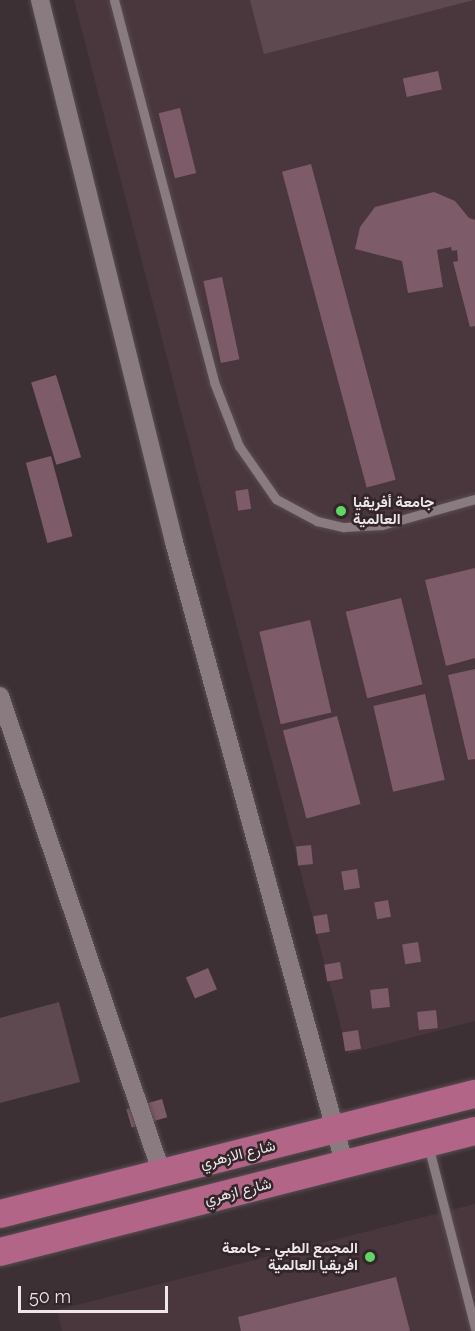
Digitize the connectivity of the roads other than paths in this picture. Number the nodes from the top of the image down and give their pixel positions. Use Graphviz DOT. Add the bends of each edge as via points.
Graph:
graph roads {
  1 [pos="40,0"];
  2 [pos="114,0"];
  3 [pos="475,500"];
  4 [pos="0,696"];
  5 [pos="4,723"];
  6 [pos="475,1094"];
  7 [pos="335,1130"];
  8 [pos="475,1131"];
  9 [pos="428,1143"];
  10 [pos="345,1166"];
  11 [pos="162,1174"];
  12 [pos="0,1214"];
  13 [pos="0,1252"];
  14 [pos="475,1328"];
  1 -- 7 [label="street" via="174,542"];
  2 -- 3 [label="lane" via="214,382 239,446 276,499 317,521 344,527 382,525"];
  4 -- 5 [label="street"];
  5 -- 11 [label="street"];
  6 -- 7 [label="main road, شارع الازهري"];
  7 -- 10 [label="street"];
  7 -- 11 [label="main road, شارع الازهري"];
  8 -- 9 [label="main road, شارع ازهري"];
  9 -- 10 [label="main road, شارع ازهري"];
  9 -- 14 [label="lane"];
  10 -- 13 [label="main road, شارع ازهري"];
  11 -- 12 [label="main road, شارع الازهري"];
}
